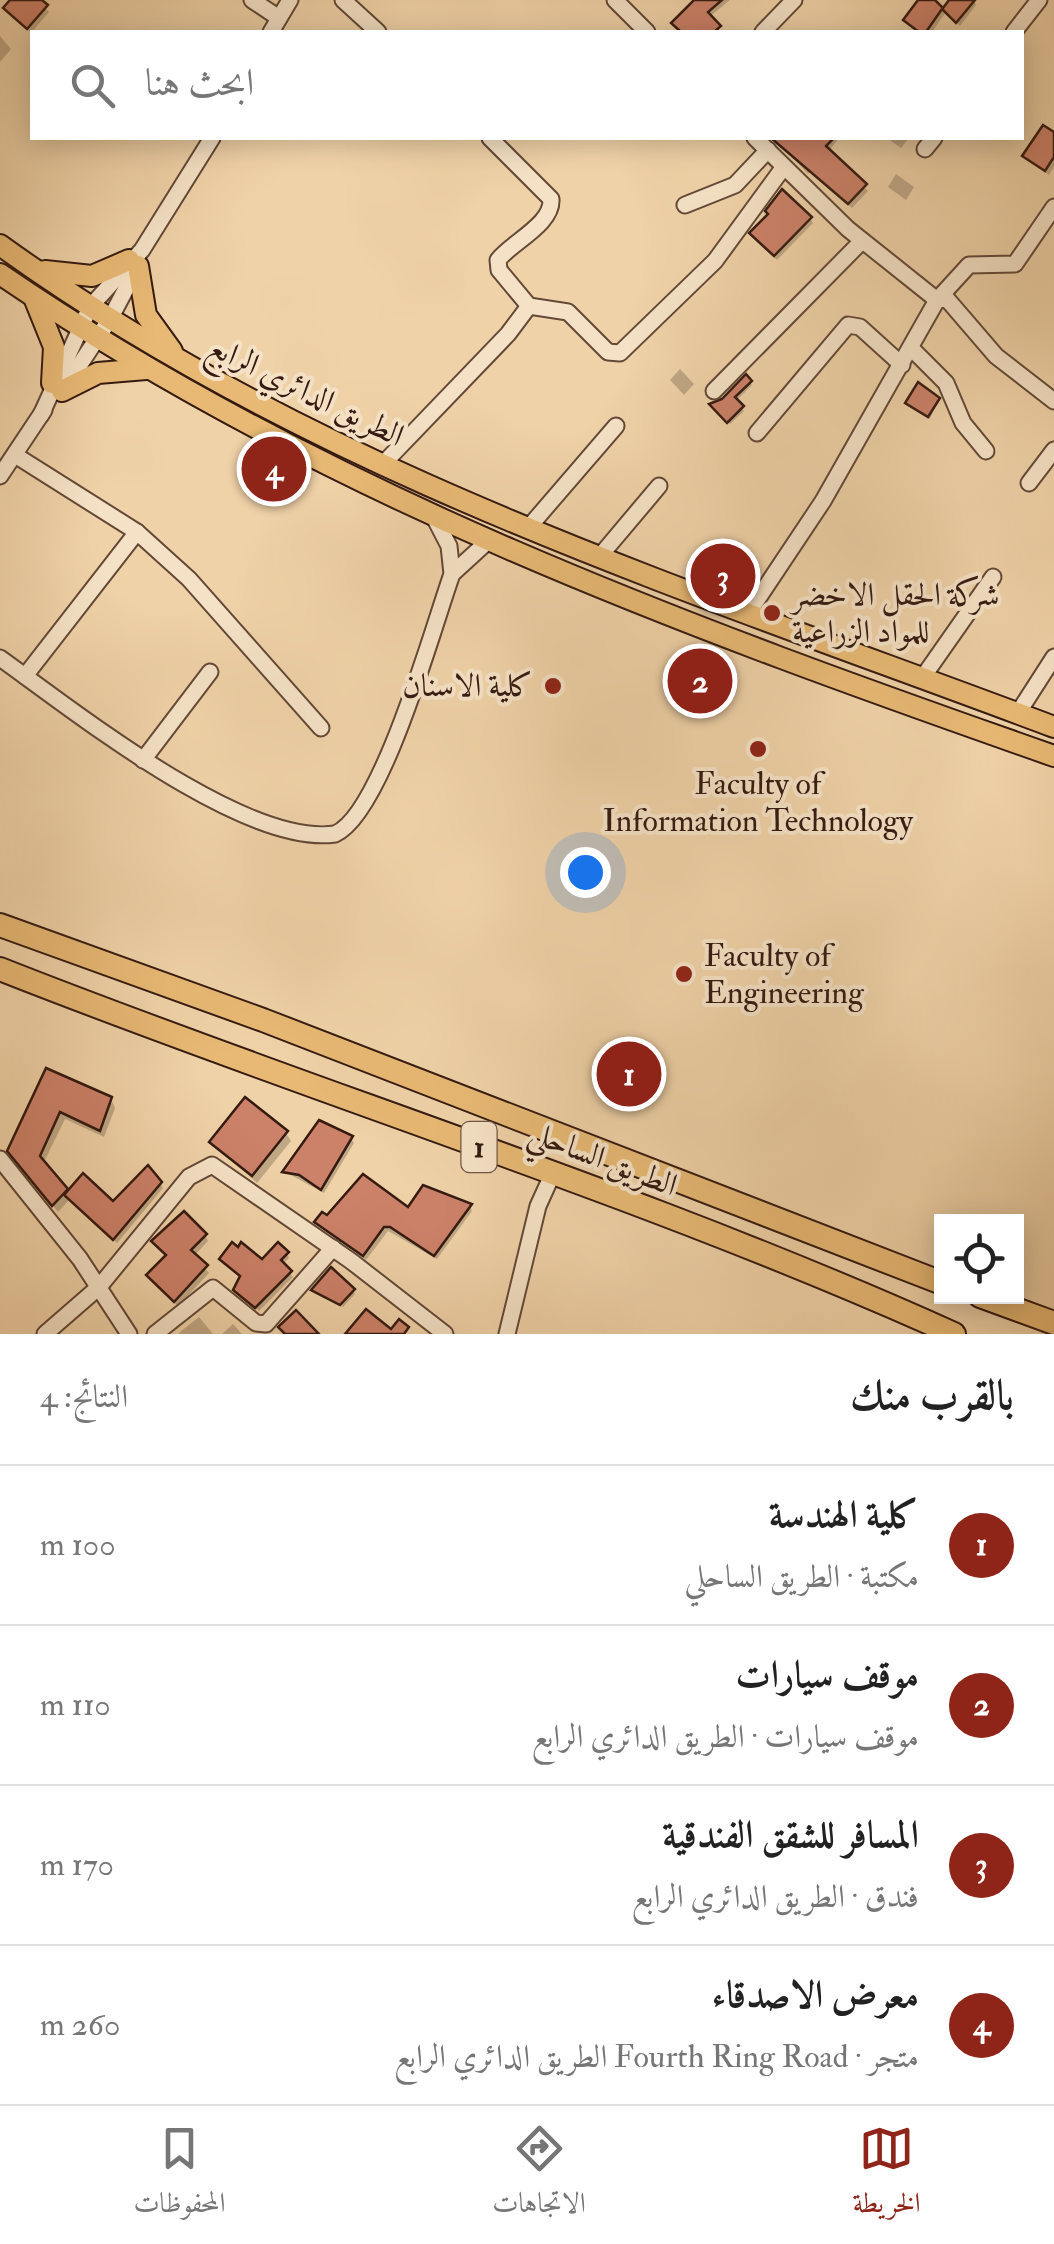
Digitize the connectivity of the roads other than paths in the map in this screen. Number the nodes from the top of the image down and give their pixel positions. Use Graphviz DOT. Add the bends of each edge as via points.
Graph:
graph roads {
  1 [pos="252,0"];
  2 [pos="290,0"];
  3 [pos="342,0"];
  4 [pos="615,0"];
  5 [pos="794,0"];
  6 [pos="1039,0"];
  7 [pos="275,25"];
  8 [pos="376,30"];
  9 [pos="646,30"];
  10 [pos="765,30"];
  11 [pos="1016,30"];
  12 [pos="211,140"];
  13 [pos="492,140"];
  14 [pos="757,140"];
  15 [pos="768,150"];
  16 [pos="783,168"];
  17 [pos="685,205"];
  18 [pos="1054,207"];
  19 [pos="862,241"];
  20 [pos="0,245"];
  21 [pos="136,259"];
  22 [pos="32,268"];
  23 [pos="0,274"];
  24 [pos="31,294"];
  25 [pos="937,300"];
  26 [pos="528,306"];
  27 [pos="90,307"];
  28 [pos="110,319"];
  29 [pos="78,327"];
  30 [pos="98,339"];
  31 [pos="910,348"];
  32 [pos="902,365"];
  33 [pos="146,368"];
  34 [pos="192,370"];
  35 [pos="57,387"];
  36 [pos="714,391"];
  37 [pos="1054,401"];
  38 [pos="616,426"];
  39 [pos="757,433"];
  40 [pos="1054,450"];
  41 [pos="986,451"];
  42 [pos="15,455"];
  43 [pos="383,464"];
  44 [pos="0,476"];
  45 [pos="1029,483"];
  46 [pos="659,486"];
  47 [pos="436,519"];
  48 [pos="529,527"];
  49 [pos="137,532"];
  50 [pos="488,542"];
  51 [pos="600,556"];
  52 [pos="452,574"];
  53 [pos="993,577"];
  54 [pos="748,612"];
  55 [pos="1054,657"];
  56 [pos="0,658"];
  57 [pos="210,672"];
  58 [pos="24,676"];
  59 [pos="923,678"];
  60 [pos="1018,713"];
  61 [pos="1054,727"];
  62 [pos="320,728"];
  63 [pos="1026,746"];
  64 [pos="1054,756"];
  65 [pos="142,760"];
  66 [pos="1054,769"];
  67 [pos="0,924"];
  68 [pos="0,969"];
  69 [pos="0,1159"];
  70 [pos="553,1173"];
  71 [pos="846,1243"];
  72 [pos="332,1248"];
  73 [pos="826,1280"];
  74 [pos="932,1280"];
  75 [pos="99,1287"];
  76 [pos="1002,1304"];
  77 [pos="908,1313"];
  78 [pos="1054,1323"];
  79 [pos="45,1334"];
  80 [pos="130,1334"];
  81 [pos="155,1334"];
  82 [pos="445,1334"];
  83 [pos="508,1334"];
  84 [pos="954,1334"];
  1 -- 7 [label="street"];
  2 -- 7 [label="street"];
  3 -- 8 [label="street"];
  4 -- 9 [label="street"];
  5 -- 10 [label="street"];
  6 -- 11 [label="street"];
  12 -- 21 [label="street"];
  13 -- 26 [label="street" via="551,199 544,219 498,260"];
  14 -- 15 [label="street"];
  15 -- 16 [label="street"];
  15 -- 17 [label="street" via="736,185"];
  16 -- 19 [label="street"];
  16 -- 26 [label="street" via="715,261 620,353 608,352 560,307"];
  18 -- 25 [label="street" via="1015,264 969,265"];
  19 -- 25 [label="street"];
  19 -- 36 [label="street"];
  20 -- 22 [label="main road, الطريق الدائري الرابع"];
  21 -- 22 [label="main road" via="92,276"];
  21 -- 27 [label="street"];
  21 -- 28 [label="street"];
  21 -- 34 [label="main road" via="146,315"];
  22 -- 27 [label="main road, الطريق الدائري الرابع"];
  23 -- 24 [label="main road"];
  24 -- 29 [label="main road"];
  24 -- 35 [label="main road" via="54,347"];
  25 -- 31 [label="street"];
  25 -- 37 [label="street" via="958,306 996,356"];
  26 -- 43 [label="street"];
  27 -- 28 [label="main road, الطريق الدائري الرابع"];
  27 -- 29 [label="street"];
  28 -- 30 [label="street"];
  28 -- 34 [label="main road, الطريق الدائري الرابع"];
  29 -- 30 [label="main road"];
  29 -- 35 [label="street"];
  30 -- 33 [label="main road"];
  30 -- 35 [label="street"];
  31 -- 32 [label="street"];
  31 -- 41 [label="street" via="946,383 963,423"];
  32 -- 39 [label="street" via="860,327 848,325"];
  32 -- 54 [label="street"];
  33 -- 35 [label="main road" via="98,372"];
  33 -- 47 [label="main road"];
  34 -- 43 [label="main road, الطريق الدائري الرابع"];
  35 -- 42 [label="street"];
  38 -- 48 [label="street"];
  40 -- 45 [label="street"];
  42 -- 44 [label="street"];
  42 -- 49 [label="street"];
  43 -- 48 [label="main road, الطريق الدائري الرابع"];
  46 -- 51 [label="street"];
  47 -- 50 [label="main road"];
  47 -- 52 [label="street"];
  48 -- 51 [label="main road, الطريق الدائري الرابع"];
  49 -- 58 [label="street"];
  49 -- 62 [label="street" via="189,579"];
  50 -- 52 [label="street"];
  50 -- 63 [label="main road"];
  51 -- 54 [label="main road, الطريق الدائري الرابع"];
  52 -- 65 [label="street" via="382,772 345,829 311,834 266,821"];
  53 -- 59 [label="street"];
  54 -- 59 [label="main road, الطريق الدائري الرابع"];
  55 -- 60 [label="street"];
  56 -- 58 [label="street"];
  57 -- 65 [label="street"];
  58 -- 65 [label="street"];
  59 -- 60 [label="main road, الطريق الدائري الرابع"];
  60 -- 61 [label="main road, الطريق الدائري الرابع"];
  63 -- 64 [label="main road"];
  63 -- 66 [label="main road"];
  67 -- 71 [label="highway, الطريق الساحلي"];
  68 -- 70 [label="highway, الطريق الساحلي / 1"];
  69 -- 75 [label="street"];
  70 -- 73 [label="highway, الطريق الساحلي / 1"];
  70 -- 83 [label="street" via="538,1206"];
  71 -- 73 [label="highway" via="850,1266"];
  71 -- 74 [label="highway, الطريق الساحلي"];
  72 -- 75 [label="street" via="220,1169 204,1166"];
  72 -- 81 [label="street" via="266,1324 213,1288"];
  72 -- 82 [label="street"];
  73 -- 77 [label="highway, الطريق الساحلي / 1"];
  74 -- 77 [label="highway" via="912,1278 901,1290"];
  75 -- 79 [label="street"];
  75 -- 80 [label="street"];
  76 -- 78 [label="highway"];
  77 -- 84 [label="highway, الطريق الساحلي / 1"];
}
